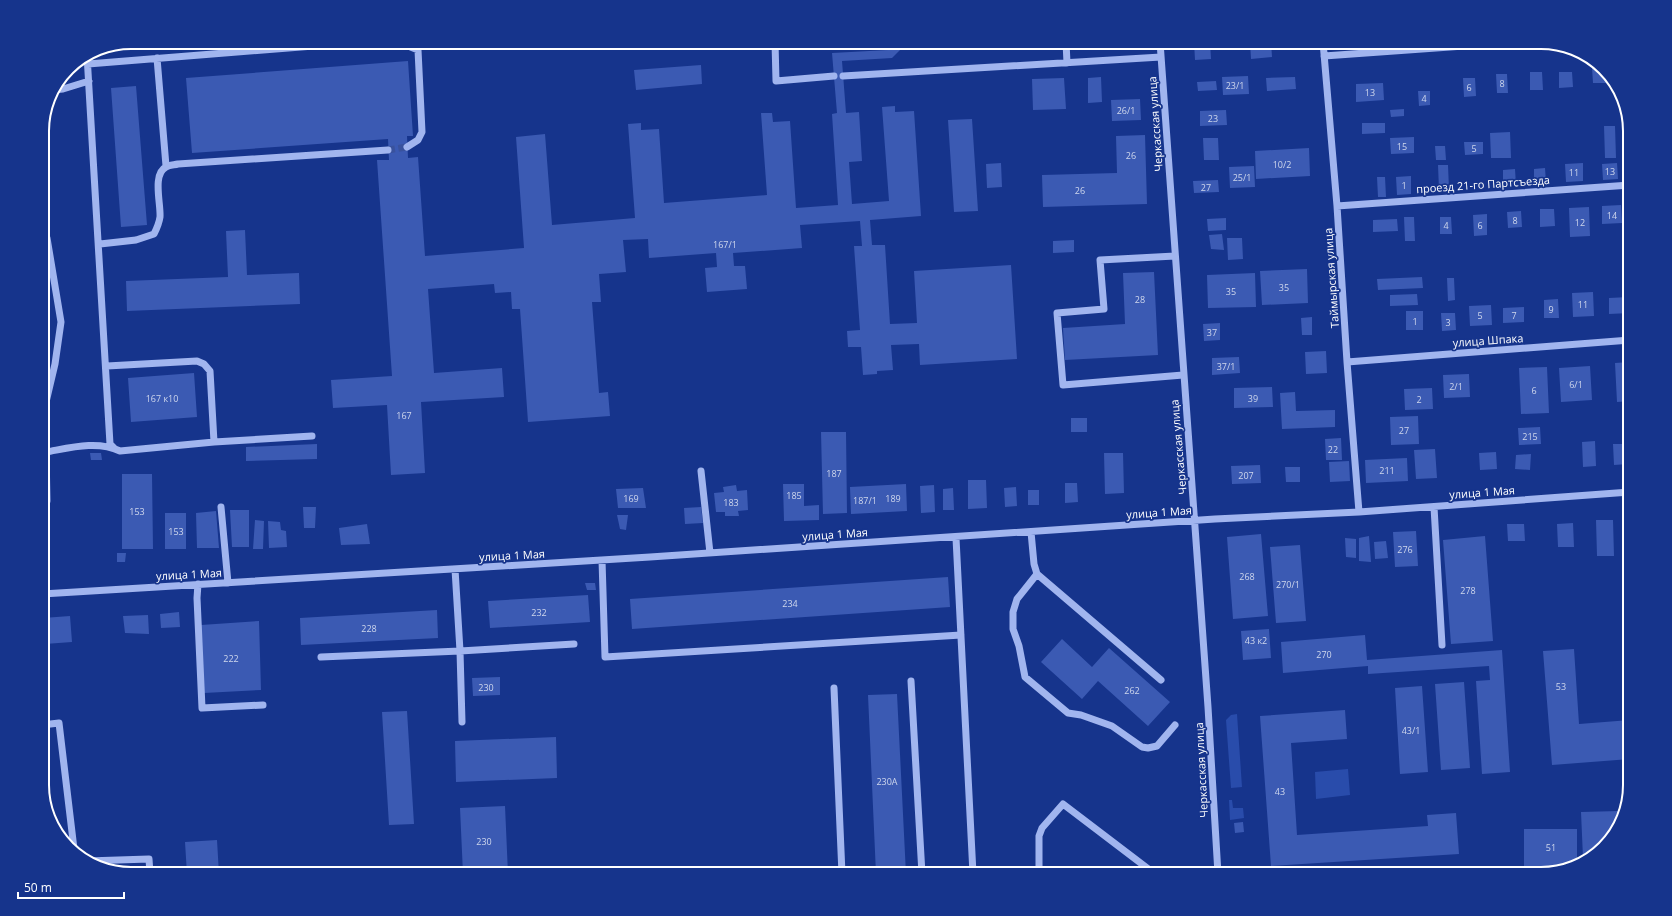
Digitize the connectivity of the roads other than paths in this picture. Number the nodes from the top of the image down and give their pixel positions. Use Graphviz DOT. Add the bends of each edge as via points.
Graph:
graph roads {
  1 [pos="273,49"];
  2 [pos="416,49"];
  3 [pos="775,49"];
  4 [pos="1066,49"];
  5 [pos="1160,49"];
  6 [pos="1324,49"];
  7 [pos="1422,49"];
  8 [pos="1324,56"];
  9 [pos="1161,57"];
  10 [pos="157,58"];
  11 [pos="1067,63"];
  12 [pos="88,64"];
  13 [pos="834,76"];
  14 [pos="843,76"];
  15 [pos="89,81"];
  16 [pos="60,89"];
  17 [pos="407,147"];
  18 [pos="388,150"];
  19 [pos="166,166"];
  20 [pos="1623,186"];
  21 [pos="1337,206"];
  22 [pos="49,244"];
  23 [pos="100,244"];
  24 [pos="1175,256"];
  25 [pos="1623,341"];
  26 [pos="1347,362"];
  27 [pos="107,366"];
  28 [pos="1183,375"];
  29 [pos="49,392"];
  30 [pos="312,436"];
  31 [pos="214,442"];
  32 [pos="114,448"];
  33 [pos="49,452"];
  34 [pos="701,471"];
  35 [pos="1623,492"];
  36 [pos="1434,506"];
  37 [pos="222,507"];
  38 [pos="1359,512"];
  39 [pos="1195,520"];
  40 [pos="1031,532"];
  41 [pos="956,538"];
  42 [pos="710,553"];
  43 [pos="602,560"];
  44 [pos="455,569"];
  45 [pos="1037,574"];
  46 [pos="228,583"];
  47 [pos="198,584"];
  48 [pos="49,594"];
  49 [pos="961,635"];
  50 [pos="574,644"];
  51 [pos="1442,645"];
  52 [pos="460,652"];
  53 [pos="321,657"];
  54 [pos="1161,680"];
  55 [pos="911,682"];
  56 [pos="834,688"];
  57 [pos="263,705"];
  58 [pos="462,722"];
  59 [pos="49,724"];
  60 [pos="1175,725"];
  61 [pos="73,843"];
  62 [pos="98,861"];
  63 [pos="150,867"];
  64 [pos="842,867"];
  65 [pos="922,867"];
  66 [pos="973,867"];
  67 [pos="1040,867"];
  68 [pos="1146,867"];
  69 [pos="1218,867"];
  1 -- 10 [label="street"];
  2 -- 17 [label="street" via="418,50 422,132 418,140"];
  3 -- 13 [label="street" via="776,81"];
  4 -- 11 [label="street"];
  5 -- 9 [label="street, Черкасская улица"];
  6 -- 8 [label="street, Таймырская улица"];
  7 -- 8 [label="street"];
  8 -- 21 [label="street, Таймырская улица"];
  9 -- 11 [label="street"];
  9 -- 24 [label="street, Черкасская улица"];
  10 -- 12 [label="street"];
  10 -- 19 [label="street"];
  11 -- 14 [label="street"];
  12 -- 15 [label="street"];
  15 -- 16 [label="street"];
  15 -- 23 [label="street"];
  18 -- 19 [label="street"];
  19 -- 23 [label="street" via="160,172 158,183 160,216 154,234 136,240"];
  20 -- 21 [label="street, проезд 21-го Партсъезда"];
  21 -- 26 [label="street, Таймырская улица"];
  22 -- 29 [label="street" via="61,322 56,364"];
  23 -- 27 [label="street"];
  24 -- 28 [label="street, Черкасская улица"];
  24 -- 28 [label="street" via="1100,260 1104,309 1057,313 1063,385"];
  25 -- 26 [label="street, улица Шпака"];
  26 -- 38 [label="street, Таймырская улица"];
  27 -- 31 [label="street" via="197,361 204,364 210,371"];
  27 -- 32 [label="street" via="110,444"];
  28 -- 39 [label="street, Черкасская улица"];
  30 -- 31 [label="street"];
  31 -- 32 [label="street" via="120,451"];
  32 -- 33 [label="street" via="90,445"];
  34 -- 42 [label="street"];
  35 -- 36 [label="street, улица 1 Мая"];
  36 -- 38 [label="street, улица 1 Мая"];
  36 -- 51 [label="street"];
  37 -- 46 [label="street"];
  38 -- 39 [label="street, улица 1 Мая"];
  39 -- 40 [label="street, улица 1 Мая"];
  39 -- 69 [label="street, Черкасская улица"];
  40 -- 41 [label="street, улица 1 Мая"];
  40 -- 45 [label="street"];
  41 -- 42 [label="street, улица 1 Мая"];
  41 -- 49 [label="street"];
  42 -- 43 [label="street, улица 1 Мая"];
  43 -- 44 [label="street, улица 1 Мая"];
  43 -- 49 [label="street" via="605,657"];
  44 -- 46 [label="street, улица 1 Мая"];
  44 -- 52 [label="street"];
  45 -- 54 [label="street"];
  45 -- 60 [label="street" via="1017,598 1013,612 1013,629 1025,677 1068,714 1081,715 1112,726 1142,747 1157,746"];
  46 -- 47 [label="street, улица 1 Мая"];
  47 -- 48 [label="street, улица 1 Мая"];
  47 -- 57 [label="street" via="202,708"];
  49 -- 66 [label="street"];
  50 -- 52 [label="street"];
  52 -- 53 [label="street"];
  52 -- 58 [label="street"];
  55 -- 65 [label="street"];
  56 -- 64 [label="street"];
  59 -- 61 [label="street" via="59,723"];
  62 -- 63 [label="street" via="149,859"];
  67 -- 68 [label="street" via="1039,836 1042,828 1063,804"];
}
